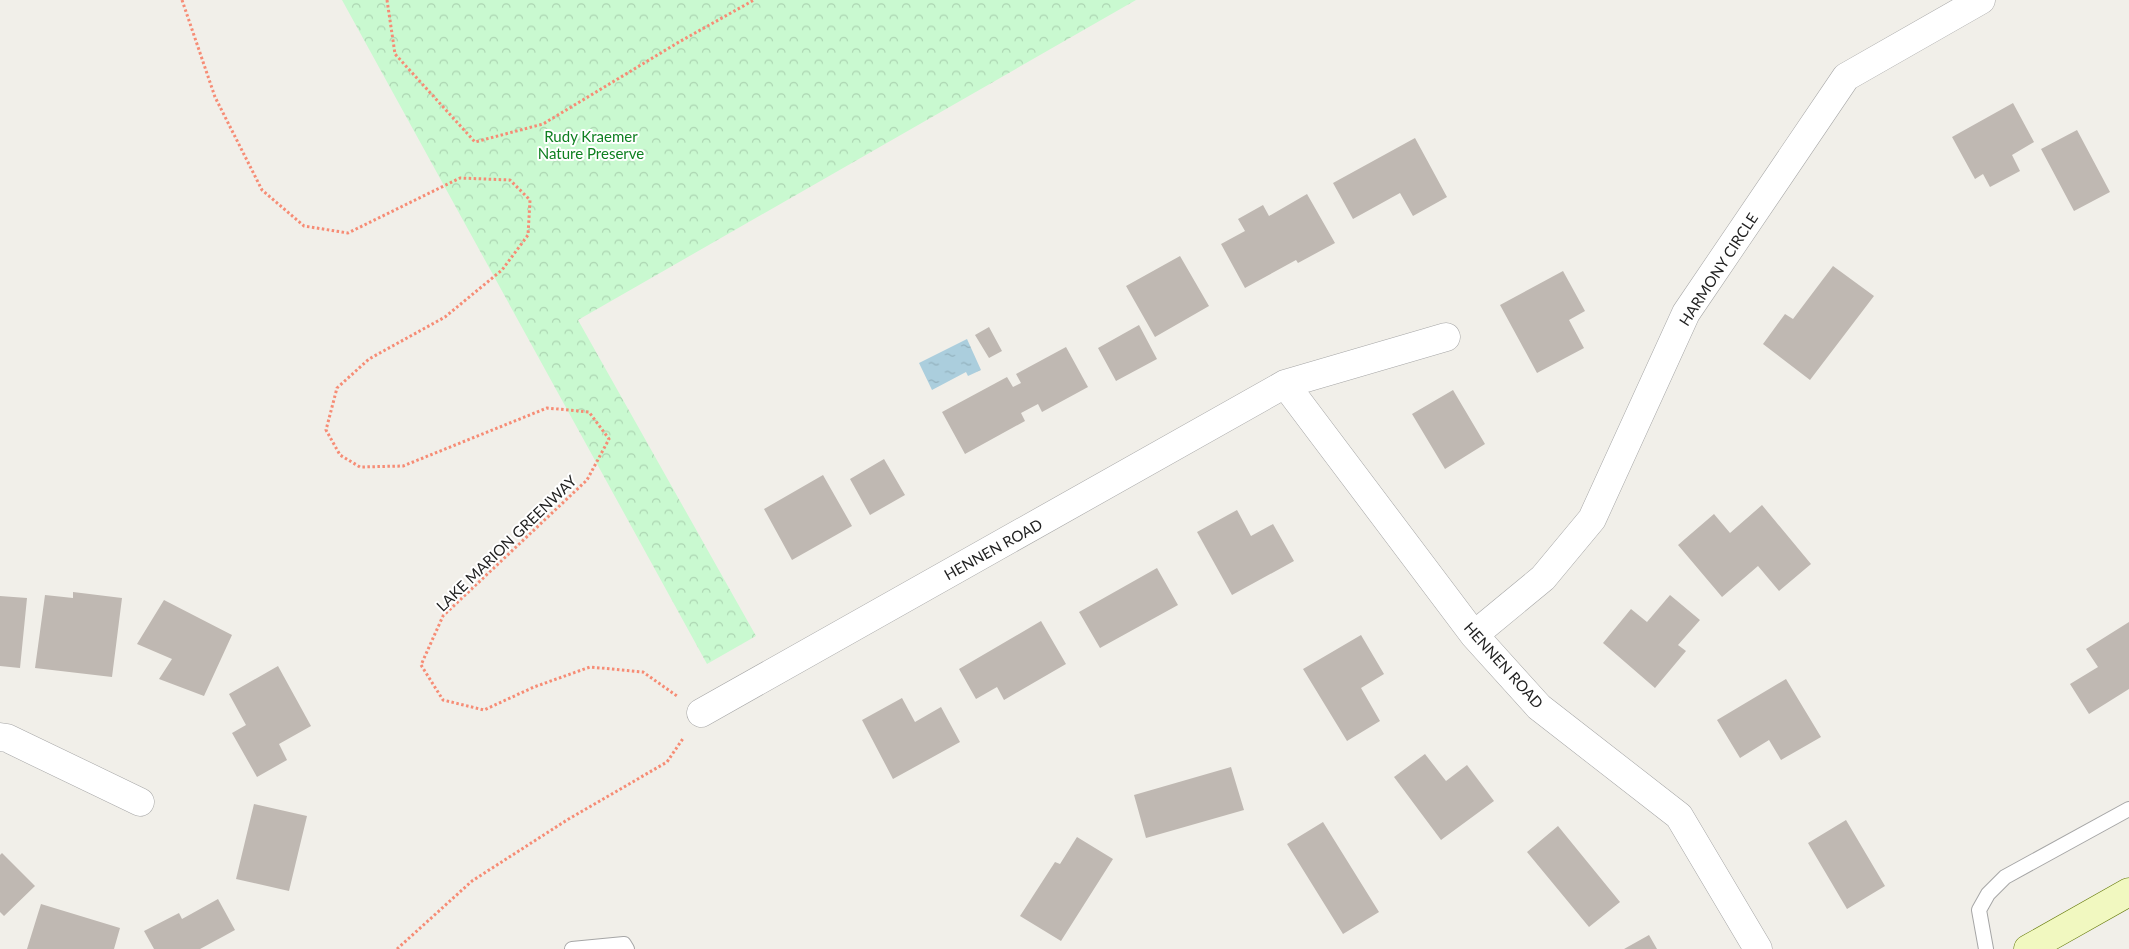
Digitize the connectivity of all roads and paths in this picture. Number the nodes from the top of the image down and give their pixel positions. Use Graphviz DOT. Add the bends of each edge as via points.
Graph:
graph roads {
  1 [pos="182,0"];
  2 [pos="387,0"];
  3 [pos="754,0"];
  4 [pos="1981,0"];
  5 [pos="1446,337"];
  6 [pos="1286,384"];
  7 [pos="1474,635"];
  8 [pos="701,713"];
  9 [pos="0,737"];
  10 [pos="140,802"];
  11 [pos="2129,809"];
  12 [pos="2129,892"];
  13 [pos="397,949"];
  14 [pos="572,949"];
  15 [pos="626,949"];
  16 [pos="1758,949"];
  17 [pos="1986,949"];
  18 [pos="2028,949"];
  1 -- 8 [label="path, LAKE MARION GREENWAY" via="215,97 262,190 304,226 348,234 460,178 510,180 530,200 528,235 502,270 445,316 369,359 337,388 326,430 340,455 360,467 403,466 547,408 589,412 609,439 587,480 443,616 421,665 443,700 484,710 534,687 590,667 643,672"];
  2 -- 3 [label="path" via="394,54 475,142 543,124"];
  4 -- 7 [label="street, HARMONY CIRCLE" via="1846,76 1686,313 1592,519 1543,578"];
  5 -- 6 [label="street, HENNEN ROAD"];
  6 -- 7 [label="street, HENNEN ROAD"];
  6 -- 8 [label="street, HENNEN ROAD"];
  7 -- 16 [label="street, HENNEN ROAD" via="1539,707 1678,816"];
  8 -- 13 [label="path" via="667,762 567,820 472,881"];
  9 -- 10 [label="street"];
  11 -- 17 [label="lane" via="2005,877 1988,894 1979,910"];
  12 -- 18 [label="main road"];
  14 -- 15 [label="lane" via="624,944"];
}
